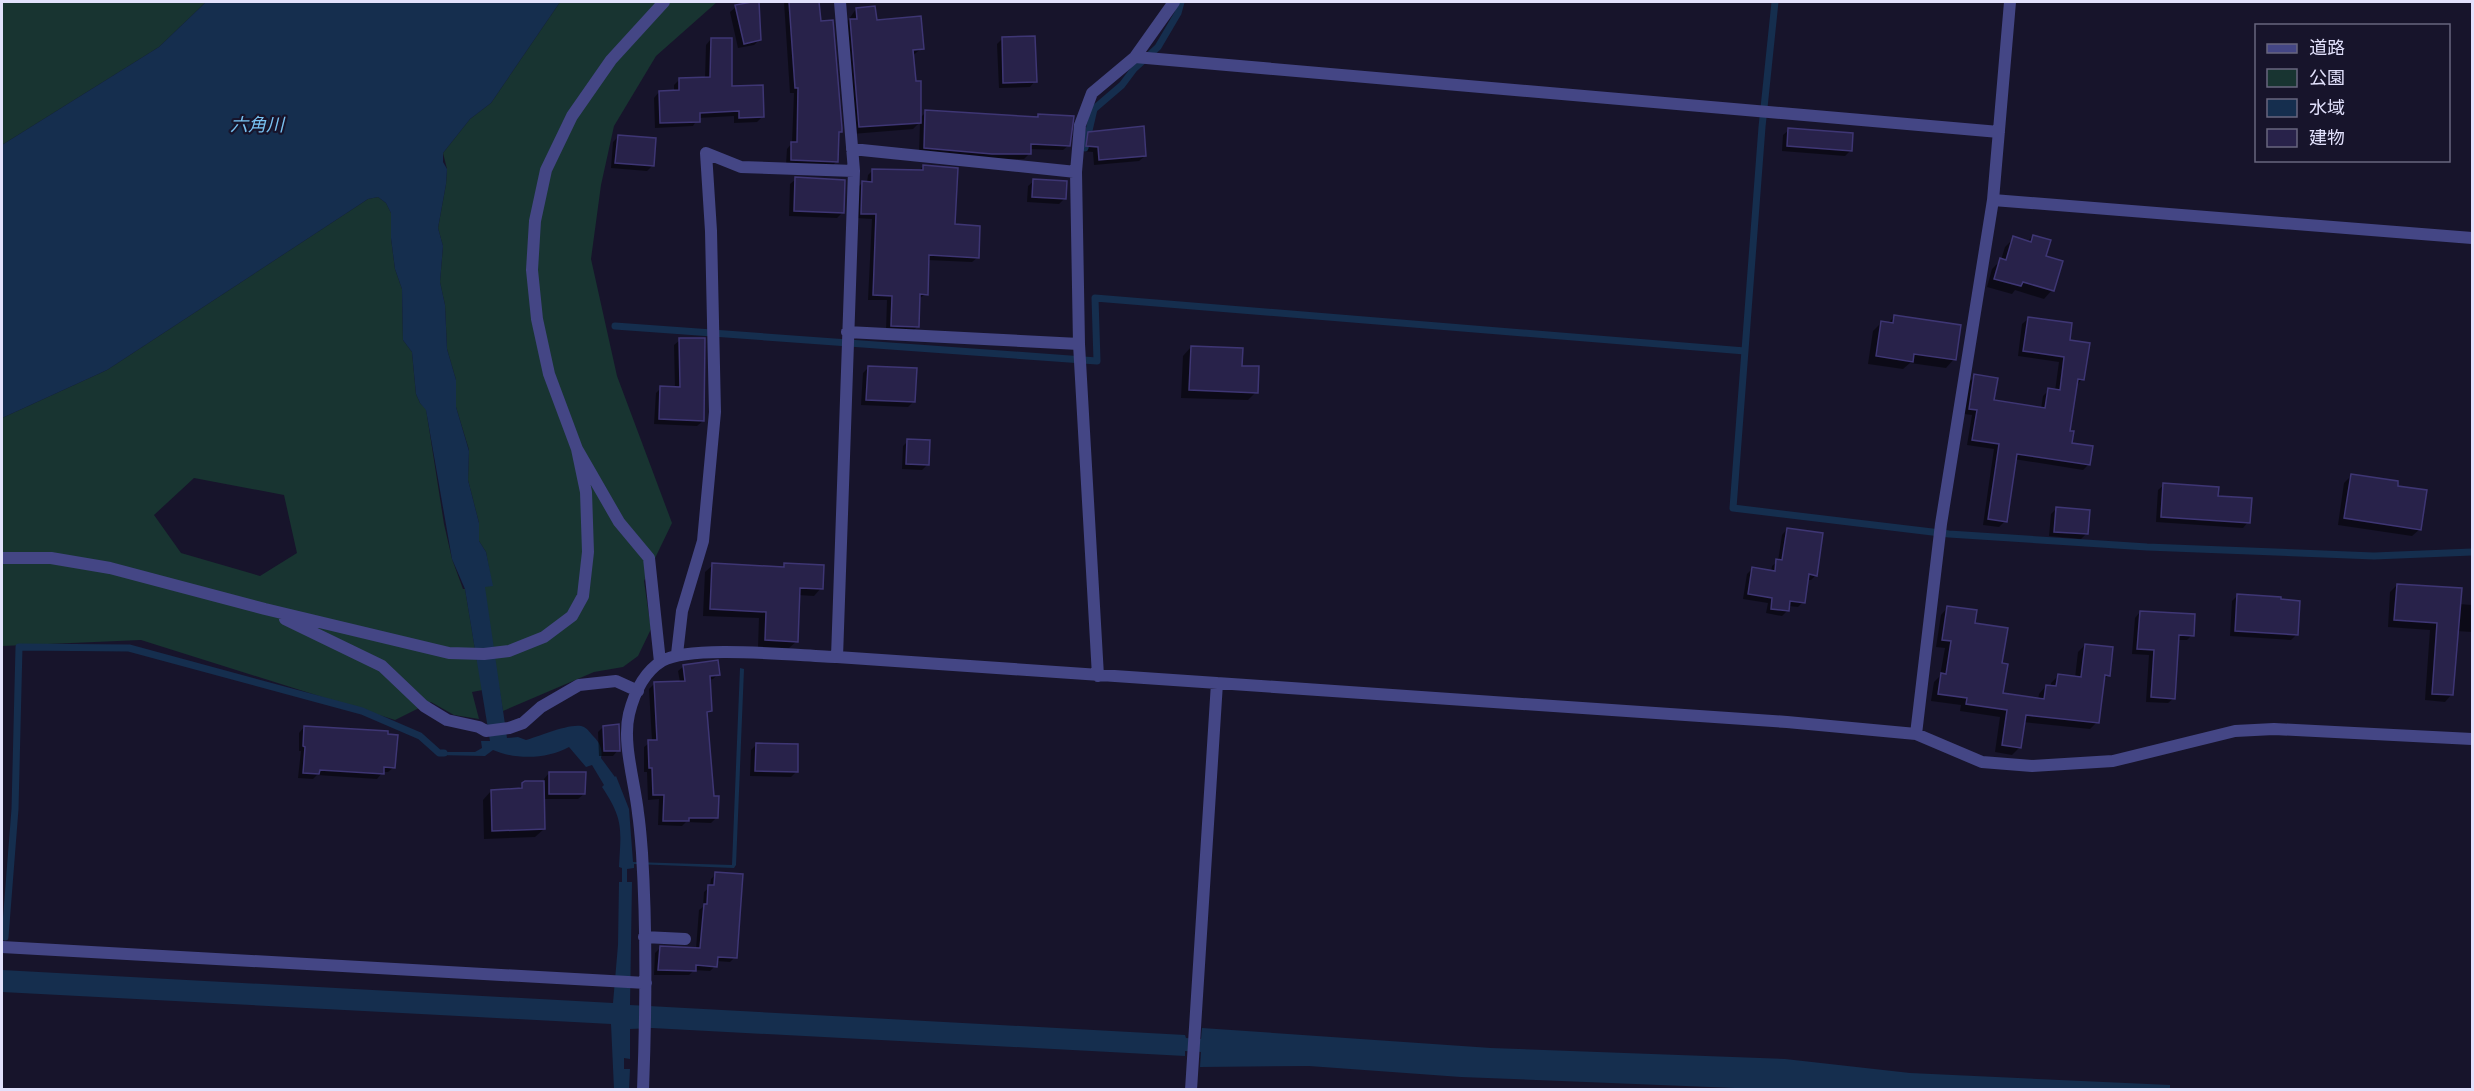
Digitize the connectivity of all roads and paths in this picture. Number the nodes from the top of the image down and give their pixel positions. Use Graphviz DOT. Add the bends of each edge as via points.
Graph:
graph roads {
  1 [pos="664,2"];
  2 [pos="840,2"];
  3 [pos="1174,2"];
  4 [pos="2010,2"];
  5 [pos="1137,57"];
  6 [pos="1999,132"];
  7 [pos="852,149"];
  8 [pos="854,171"];
  9 [pos="1076,172"];
  10 [pos="1993,200"];
  11 [pos="2472,238"];
  12 [pos="847,332"];
  13 [pos="1079,347"];
  14 [pos="578,449"];
  15 [pos="2,558"];
  16 [pos="265,609"];
  17 [pos="677,654"];
  18 [pos="837,657"];
  19 [pos="660,662"];
  20 [pos="1098,676"];
  21 [pos="1217,683"];
  22 [pos="638,691"];
  23 [pos="1916,734"];
  24 [pos="2472,739"];
  25 [pos="644,937"];
  26 [pos="685,939"];
  27 [pos="2,947"];
  28 [pos="646,988"];
  29 [pos="643,1089"];
  30 [pos="1191,1089"];
  1 -- 14 [label="street" via="611,60 572,116 546,170 535,221 532,270 537,319 549,374"];
  2 -- 7 [label="street"];
  3 -- 5 [label="street"];
  4 -- 6 [label="street"];
  5 -- 6 [label="street"];
  5 -- 9 [label="street" via="1092,93 1080,125"];
  6 -- 10 [label="street"];
  7 -- 8 [label="street"];
  7 -- 9 [label="street"];
  8 -- 12 [label="street"];
  8 -- 17 [label="street" via="741,167 706,153 715,412 703,541 682,611"];
  9 -- 13 [label="street"];
  10 -- 11 [label="street"];
  10 -- 23 [label="street" via="1941,526"];
  12 -- 13 [label="street"];
  12 -- 18 [label="street"];
  13 -- 20 [label="street"];
  14 -- 16 [label="street" via="586,492 588,552 583,596 572,616 544,637 509,651 449,653"];
  14 -- 19 [label="street" via="619,522 648,558"];
  15 -- 16 [label="street" via="51,558 110,568"];
  16 -- 22 [label="street" via="382,666 424,706 447,720 486,731 523,723 541,707 579,685 616,681"];
  17 -- 18 [label="street"];
  17 -- 19 [label="street"];
  18 -- 20 [label="street"];
  19 -- 22 [label="street" via="644,676"];
  20 -- 21 [label="street"];
  21 -- 23 [label="street"];
  21 -- 30 [label="street"];
  22 -- 25 [label="street" via="629,715 628,752 639,813"];
  23 -- 24 [label="street" via="1982,762 2032,766 2114,761 2235,731 2274,729"];
  25 -- 26 [label="street"];
  25 -- 28 [label="street"];
  27 -- 28 [label="street" via="604,981"];
  28 -- 29 [label="street"];
}
